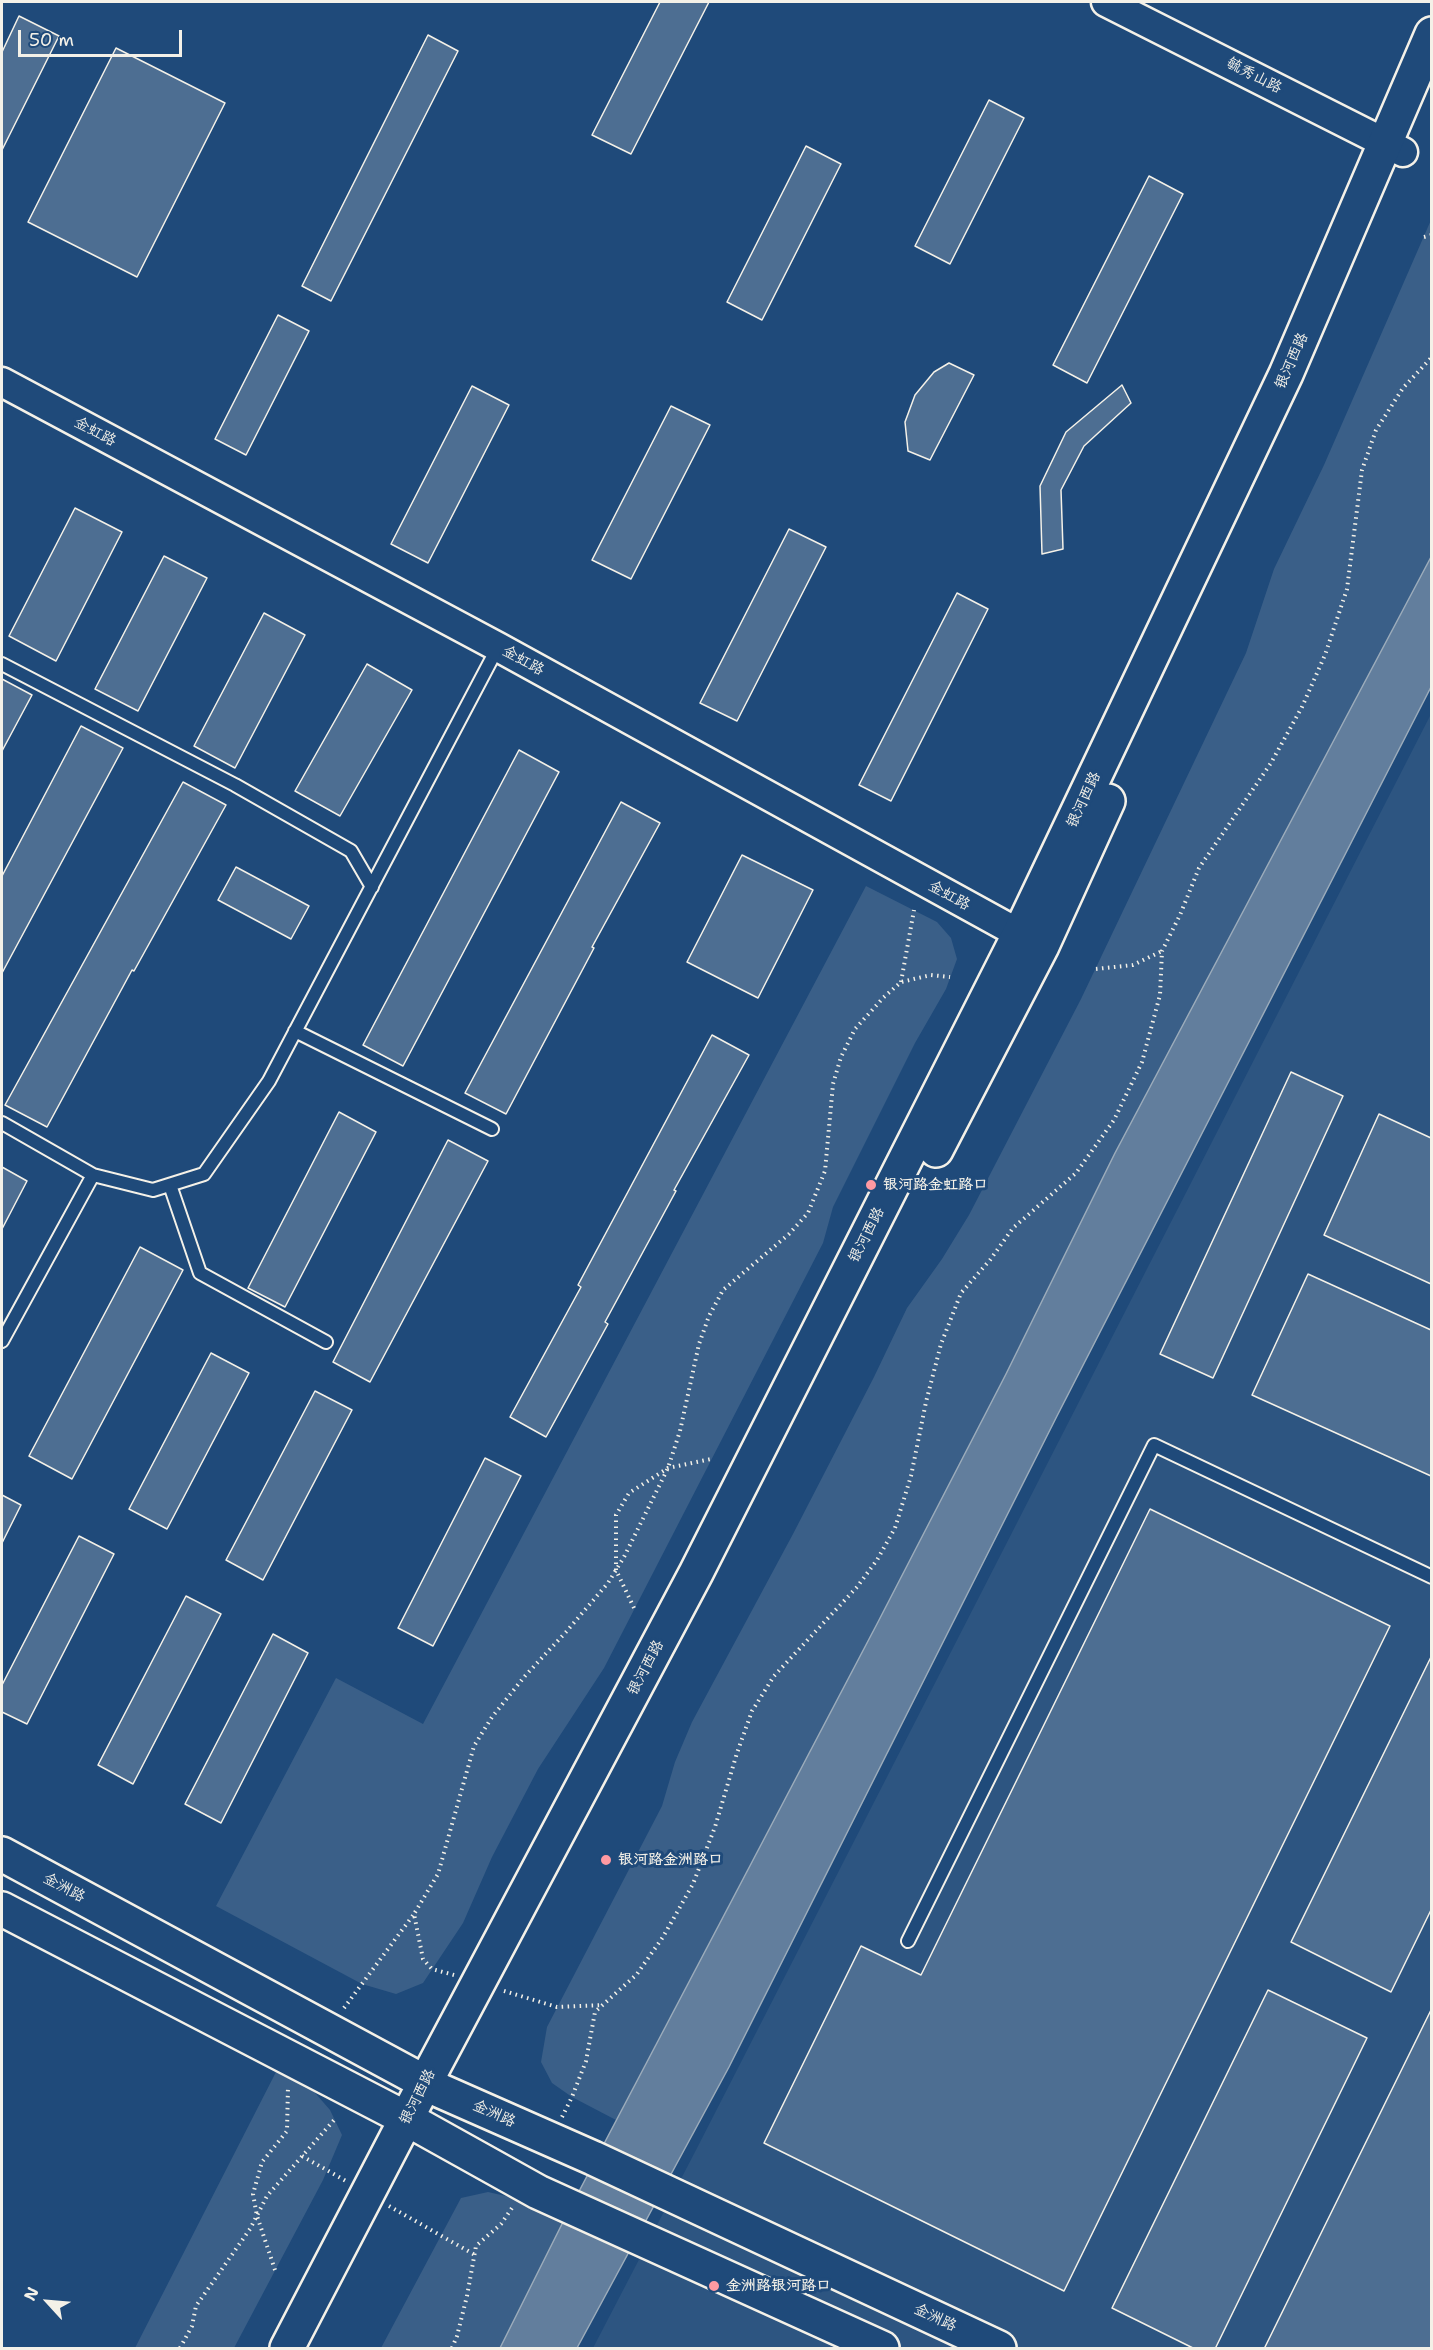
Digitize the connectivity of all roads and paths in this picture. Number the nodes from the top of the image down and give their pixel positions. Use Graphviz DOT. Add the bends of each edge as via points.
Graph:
graph roads {
  1 [pos="1106,2"];
  2 [pos="1431,34"];
  3 [pos="1431,83"];
  4 [pos="1394,147"];
  5 [pos="1431,235"];
  6 [pos="1424,237"];
  7 [pos="1431,357"];
  8 [pos="2,382"];
  9 [pos="498,647"];
  10 [pos="2,664"];
  11 [pos="372,886"];
  12 [pos="914,910"];
  13 [pos="1031,940"];
  14 [pos="1162,951"];
  15 [pos="1096,969"];
  16 [pos="950,977"];
  17 [pos="901,982"];
  18 [pos="295,1031"];
  19 [pos="2,1123"];
  20 [pos="492,1129"];
  21 [pos="93,1175"];
  22 [pos="170,1185"];
  23 [pos="2,1341"];
  24 [pos="326,1342"];
  25 [pos="711,1458"];
  26 [pos="668,1468"];
  27 [pos="616,1570"];
  28 [pos="1431,1577"];
  29 [pos="634,1608"];
  30 [pos="2,1854"];
  31 [pos="2,1909"];
  32 [pos="909,1941"];
  33 [pos="455,1976"];
  34 [pos="500,1989"];
  35 [pos="605,2005"];
  36 [pos="433,2086"];
  37 [pos="561,2118"];
  38 [pos="334,2119"];
  39 [pos="415,2124"];
  40 [pos="528,2196"];
  41 [pos="440,2236"];
  42 [pos="475,2255"];
  43 [pos="180,2349"];
  44 [pos="287,2349"];
  45 [pos="310,2349"];
  46 [pos="452,2349"];
  47 [pos="882,2349"];
  48 [pos="999,2349"];
  1 -- 4 [label="street, 毓秀山路"];
  2 -- 4 [label="main road, 银河西路"];
  3 -- 4 [label="main road, 银河西路"];
  4 -- 13 [label="main road, 银河西路" via="1307,373 1149,709"];
  5 -- 6 [label="path"];
  7 -- 14 [label="path" via="1403,388 1376,430 1362,470 1347,589 1302,707 1271,763 1199,868"];
  8 -- 9 [label="street, 金虹路"];
  9 -- 11 [label="lane"];
  9 -- 13 [label="street, 金虹路"];
  10 -- 11 [label="lane" via="235,785 351,851"];
  11 -- 18 [label="lane"];
  12 -- 17 [label="path"];
  13 -- 36 [label="main road, 银河西路" via="709,1584"];
  14 -- 15 [label="path" via="1133,965"];
  14 -- 35 [label="path" via="1160,995 1142,1062 1114,1120 1076,1173 1013,1228 961,1293 940,1344 911,1476 895,1528 857,1587 774,1676 752,1711 693,1884 637,1974"];
  16 -- 17 [label="path" via="931,975"];
  17 -- 26 [label="path" via="855,1029 841,1057 833,1084 825,1171 808,1213 723,1290 709,1316"];
  18 -- 20 [label="lane"];
  18 -- 22 [label="lane" via="269,1081 204,1174"];
  19 -- 21 [label="lane"];
  21 -- 22 [label="lane" via="153,1190"];
  21 -- 23 [label="lane"];
  22 -- 24 [label="lane" via="200,1273"];
  25 -- 26 [label="path"];
  26 -- 27 [label="path"];
  26 -- 27 [label="path" via="629,1493 616,1515"];
  27 -- 29 [label="path"];
  27 -- 33 [label="path" via="518,1684 474,1746 438,1874 414,1914 423,1959 432,1969"];
  28 -- 32 [label="lane" via="1154,1445"];
  30 -- 36 [label="main road, 金洲路"];
  31 -- 39 [label="main road"];
  34 -- 35 [label="path" via="557,2007"];
  35 -- 37 [label="path" via="595,2012 586,2061"];
  36 -- 39 [label="main road, 银河西路"];
  36 -- 48 [label="main road, 金洲路"];
  38 -- 43 [label="path" via="267,2196 250,2229 196,2306 192,2326"];
  39 -- 40 [label="main road"];
  39 -- 44 [label="main road, 银河西路"];
  39 -- 45 [label="main road, 银河西路"];
  40 -- 42 [label="path" via="476,2246"];
  40 -- 47 [label="main road" via="645,2241"];
  41 -- 42 [label="path"];
  42 -- 46 [label="path"];
}
